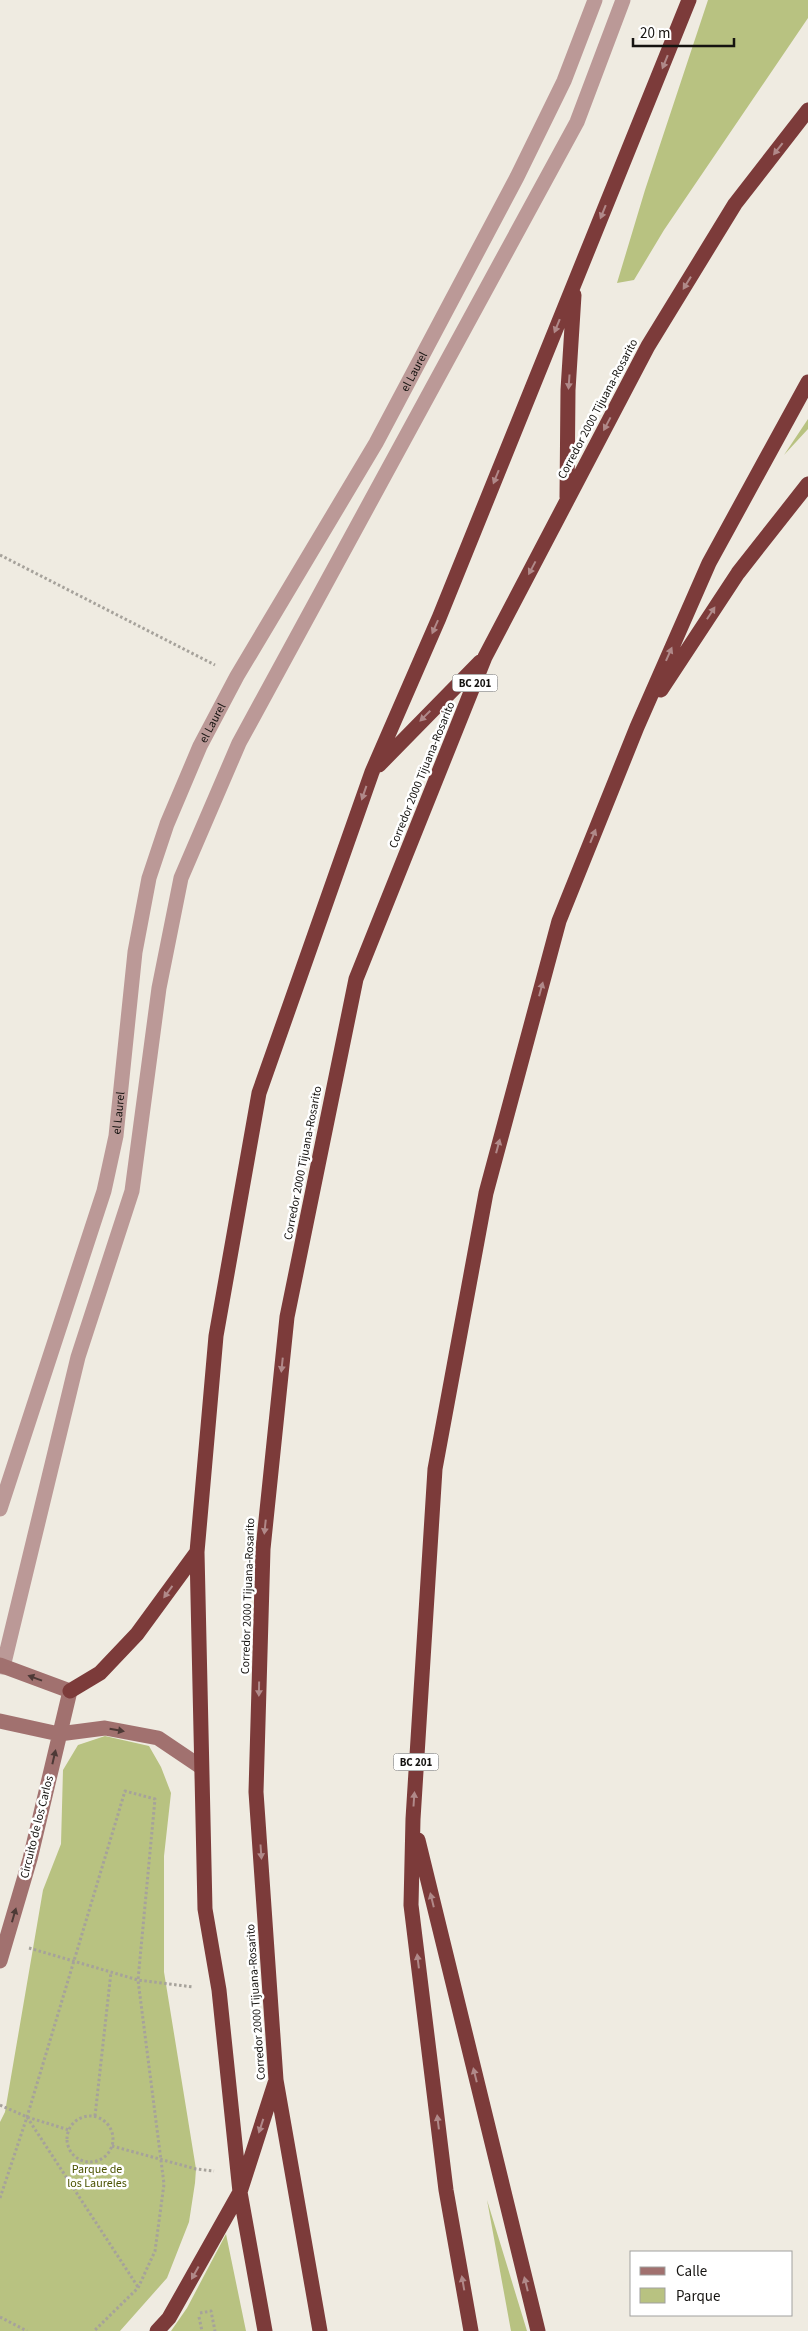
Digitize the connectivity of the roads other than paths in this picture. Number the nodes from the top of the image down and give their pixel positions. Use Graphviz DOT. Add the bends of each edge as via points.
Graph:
graph roads {
  1 [pos="595,0"];
  2 [pos="623,0"];
  3 [pos="689,0"];
  4 [pos="808,110"];
  5 [pos="576,281"];
  6 [pos="808,382"];
  7 [pos="808,484"];
  8 [pos="567,500"];
  9 [pos="485,657"];
  10 [pos="637,727"];
  11 [pos="372,772"];
  12 [pos="0,1509"];
  13 [pos="197,1552"];
  14 [pos="1,1670"];
  15 [pos="70,1691"];
  16 [pos="0,1721"];
  17 [pos="59,1734"];
  18 [pos="201,1767"];
  19 [pos="413,1819"];
  20 [pos="0,1961"];
  21 [pos="276,2080"];
  22 [pos="240,2192"];
  23 [pos="157,2331"];
  24 [pos="264,2331"];
  25 [pos="320,2331"];
  26 [pos="471,2331"];
  27 [pos="538,2331"];
  1 -- 12 [label="street, el Laurel" via="564,81 517,177 390,418 237,676 196,755 167,824 149,878 135,952 116,1136 104,1191"];
  2 -- 14 [label="street" via="577,122 239,742 181,878 159,988 132,1191 78,1357"];
  3 -- 5 [label="highway, one-way"];
  4 -- 8 [label="highway, Corredor 2000 Tijuana-Rosarito / BC 201, one-way" via="730,212 648,346"];
  5 -- 8 [label="highway, one-way" via="568,390"];
  5 -- 11 [label="highway, one-way" via="439,618"];
  10 -- 6 [label="highway, BC 201, one-way" via="709,563"];
  10 -- 7 [label="highway, one-way" via="738,573"];
  8 -- 9 [label="highway, Corredor 2000 Tijuana-Rosarito / BC 201, one-way"];
  9 -- 11 [label="highway, one-way"];
  9 -- 21 [label="highway, Corredor 2000 Tijuana-Rosarito / BC 201, one-way" via="356,979 287,1317 262,1548 256,1792"];
  19 -- 10 [label="highway, BC 201, one-way" via="434,1469 486,1193 559,921"];
  11 -- 13 [label="highway, one-way" via="259,1093 216,1336"];
  13 -- 15 [label="highway, one-way" via="137,1634 100,1673"];
  13 -- 18 [label="highway"];
  15 -- 14 [label="street, one-way"];
  15 -- 17 [label="street, Circuito de los Carlos"];
  16 -- 17 [label="street"];
  17 -- 18 [label="street, one-way" via="106,1728 158,1738"];
  20 -- 17 [label="street, Circuito de los Carlos, one-way" via="30,1859"];
  18 -- 22 [label="highway" via="206,1909 219,1990"];
  26 -- 19 [label="highway, BC 201, one-way" via="446,2190 412,1915"];
  27 -- 19 [label="highway, one-way"];
  21 -- 22 [label="highway, one-way"];
  21 -- 25 [label="highway, Corredor 2000 Tijuana-Rosarito / BC 201"];
  22 -- 23 [label="highway, one-way" via="170,2318"];
  22 -- 24 [label="highway"];
}
